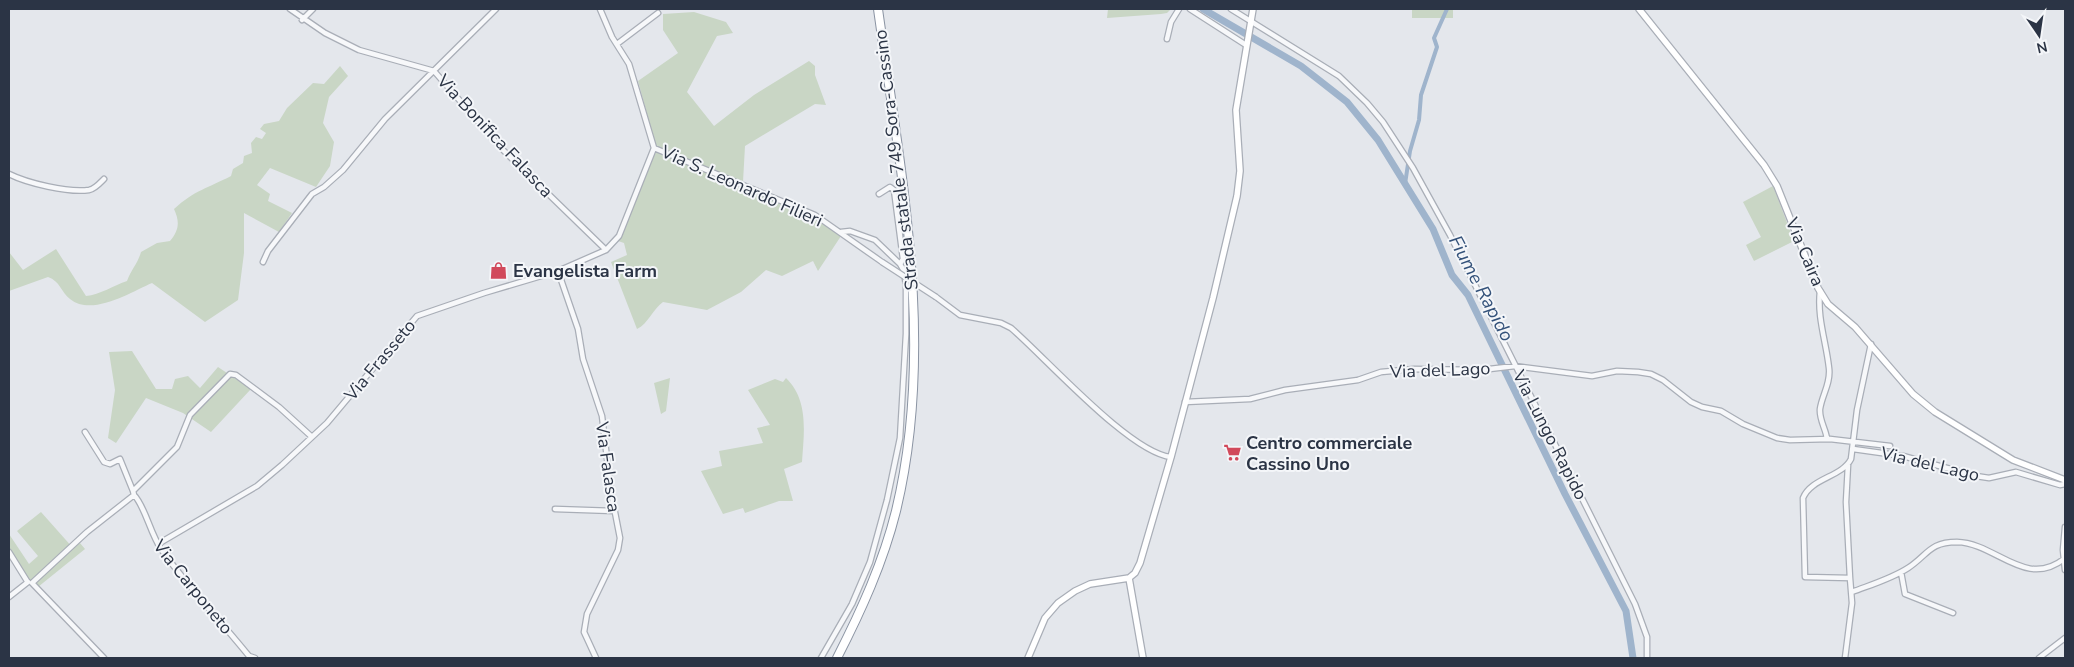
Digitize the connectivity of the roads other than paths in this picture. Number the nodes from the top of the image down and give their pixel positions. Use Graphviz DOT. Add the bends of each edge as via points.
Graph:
graph roads {
  1 [pos="290,9"];
  2 [pos="313,9"];
  3 [pos="496,9"];
  4 [pos="600,9"];
  5 [pos="878,9"];
  6 [pos="1179,9"];
  7 [pos="1190,9"];
  8 [pos="1231,9"];
  9 [pos="1253,9"];
  10 [pos="1639,9"];
  11 [pos="658,13"];
  12 [pos="302,20"];
  13 [pos="1251,22"];
  14 [pos="1167,39"];
  15 [pos="1246,42"];
  16 [pos="617,44"];
  17 [pos="434,71"];
  18 [pos="654,148"];
  19 [pos="9,174"];
  20 [pos="104,179"];
  21 [pos="879,194"];
  22 [pos="841,232"];
  23 [pos="606,250"];
  24 [pos="263,262"];
  25 [pos="900,264"];
  26 [pos="558,271"];
  27 [pos="1820,291"];
  28 [pos="1871,344"];
  29 [pos="1513,366"];
  30 [pos="1185,402"];
  31 [pos="85,432"];
  32 [pos="312,437"];
  33 [pos="1827,439"];
  34 [pos="1854,441"];
  35 [pos="1890,446"];
  36 [pos="1853,449"];
  37 [pos="1171,457"];
  38 [pos="1848,466"];
  39 [pos="2065,480"];
  40 [pos="2065,484"];
  41 [pos="133,493"];
  42 [pos="556,510"];
  43 [pos="614,511"];
  44 [pos="2065,527"];
  45 [pos="158,544"];
  46 [pos="2064,550"];
  47 [pos="9,552"];
  48 [pos="2064,559"];
  49 [pos="2065,570"];
  50 [pos="1901,572"];
  51 [pos="1129,578"];
  52 [pos="1850,578"];
  53 [pos="30,582"];
  54 [pos="1852,592"];
  55 [pos="9,597"];
  56 [pos="1953,613"];
  57 [pos="2065,638"];
  58 [pos="104,658"];
  59 [pos="255,658"];
  60 [pos="596,658"];
  61 [pos="821,658"];
  62 [pos="836,658"];
  63 [pos="1028,658"];
  64 [pos="1143,658"];
  65 [pos="1647,658"];
  66 [pos="1844,658"];
  67 [pos="2038,658"];
  1 -- 12 [label="street, Via Bonifica Falasca"];
  2 -- 12 [label="street"];
  3 -- 17 [label="street"];
  4 -- 16 [label="street, Via S. Leonardo Filieri"];
  5 -- 62 [label="highway, Strada statale 749 Sora-Cassino" via="911,257 912,409 904,477 882,558 860,612"];
  6 -- 14 [label="street" via="1171,22"];
  7 -- 15 [label="street"];
  8 -- 13 [label="street, Via Lungo Rapido"];
  9 -- 13 [label="street"];
  10 -- 27 [label="street, Via Caira" via="1764,165 1777,186"];
  11 -- 16 [label="street"];
  12 -- 17 [label="street, Via Bonifica Falasca" via="359,50"];
  13 -- 15 [label="street"];
  13 -- 29 [label="street, Via Lungo Rapido" via="1339,76 1367,103 1413,168 1450,235"];
  15 -- 30 [label="street" via="1236,110 1240,181"];
  16 -- 18 [label="street, Via S. Leonardo Filieri" via="629,64"];
  17 -- 23 [label="street, Via Bonifica Falasca" via="502,149"];
  17 -- 24 [label="street" via="385,119 343,170 306,201 268,250"];
  18 -- 22 [label="street, Via S. Leonardo Filieri" via="815,215"];
  18 -- 23 [label="street, Via Frasseto" via="619,236"];
  19 -- 20 [label="street" via="27,182 75,190 90,190"];
  21 -- 25 [label="street" via="890,188 894,190"];
  22 -- 25 [label="street" via="850,231 875,240"];
  22 -- 37 [label="street, Via S. Leonardo Filieri, bridge" via="960,315 1011,328 1111,423 1159,454"];
  23 -- 26 [label="street, Via Frasseto"];
  25 -- 61 [label="street" via="905,278 906,334 900,438 870,562 852,604"];
  26 -- 32 [label="street, Via Frasseto" via="417,316"];
  26 -- 43 [label="street, Via Falasca" via="602,416"];
  27 -- 28 [label="street, Via Caira" via="1828,304"];
  27 -- 33 [label="street" via="1818,309 1829,368 1820,417"];
  28 -- 34 [label="street"];
  28 -- 39 [label="street, Via Caira" via="1913,394 1935,412 2013,460"];
  29 -- 30 [label="street, Via del Lago" via="1481,370 1381,372 1358,380 1293,388 1250,398"];
  29 -- 33 [label="street, Via del Lago" via="1592,376 1618,371 1650,374 1691,402 1726,413 1759,432 1790,440"];
  29 -- 65 [label="street, Via Lungo Rapido" via="1635,604 1647,637"];
  30 -- 37 [label="street"];
  31 -- 41 [label="street, Via Carponeto" via="104,462 110,464 120,458"];
  32 -- 41 [label="street" via="279,406 230,374 190,415 176,447"];
  32 -- 45 [label="street, Via Frasseto" via="257,486"];
  33 -- 34 [label="street, Via del Lago"];
  34 -- 35 [label="street, Via del Lago"];
  34 -- 36 [label="street"];
  36 -- 38 [label="street"];
  36 -- 40 [label="street, Via del Lago" via="1903,456 1976,476 1989,478 2016,472"];
  37 -- 51 [label="street" via="1140,563"];
  38 -- 52 [label="street" via="1846,502"];
  38 -- 52 [label="street" via="1813,486 1803,498 1805,577"];
  41 -- 45 [label="street, Via Carponeto"];
  41 -- 53 [label="street"];
  42 -- 43 [label="street"];
  43 -- 60 [label="street, Via Falasca" via="620,538 618,550 592,601 584,632"];
  44 -- 46 [label="street"];
  45 -- 59 [label="street, Via Carponeto" via="249,656"];
  46 -- 48 [label="street"];
  47 -- 53 [label="street"];
  48 -- 49 [label="street"];
  48 -- 50 [label="street" via="2044,569 2028,568 1958,542 1937,544"];
  50 -- 54 [label="street"];
  50 -- 56 [label="street" via="1905,594"];
  51 -- 63 [label="street" via="1090,584 1058,603 1045,618"];
  51 -- 64 [label="street"];
  52 -- 54 [label="street"];
  53 -- 55 [label="street"];
  53 -- 58 [label="street"];
  54 -- 66 [label="street"];
  57 -- 67 [label="street" via="2049,653"];
}
